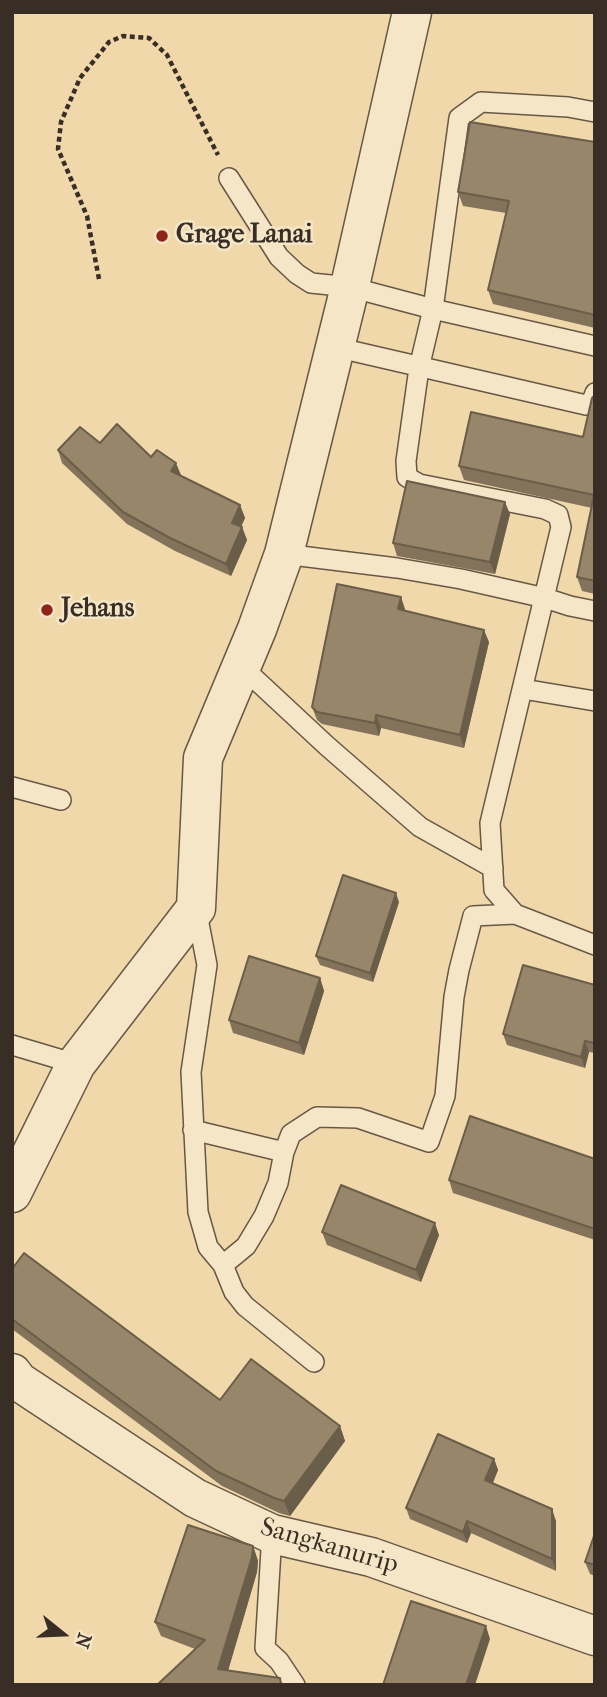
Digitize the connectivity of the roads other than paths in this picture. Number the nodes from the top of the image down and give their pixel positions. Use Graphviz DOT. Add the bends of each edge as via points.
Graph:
graph roads {
  1 [pos="412,12"];
  2 [pos="595,112"];
  3 [pos="229,178"];
  4 [pos="350,287"];
  5 [pos="433,309"];
  6 [pos="595,346"];
  7 [pos="335,347"];
  8 [pos="419,368"];
  9 [pos="595,393"];
  10 [pos="284,554"];
  11 [pos="545,598"];
  12 [pos="595,611"];
  13 [pos="241,666"];
  14 [pos="523,689"];
  15 [pos="595,701"];
  16 [pos="12,787"];
  17 [pos="61,800"];
  18 [pos="493,868"];
  19 [pos="196,908"];
  20 [pos="515,914"];
  21 [pos="595,945"];
  22 [pos="12,1045"];
  23 [pos="76,1064"];
  24 [pos="193,1129"];
  25 [pos="284,1152"];
  26 [pos="12,1193"];
  27 [pos="223,1265"];
  28 [pos="314,1362"];
  29 [pos="14,1378"];
  30 [pos="272,1535"];
  31 [pos="595,1636"];
  32 [pos="295,1685"];
  1 -- 4 [label="street"];
  2 -- 5 [label="lane" via="481,102 459,118"];
  3 -- 4 [label="lane" via="279,257 297,274 311,282"];
  4 -- 5 [label="lane"];
  4 -- 7 [label="street"];
  5 -- 6 [label="lane"];
  5 -- 8 [label="lane"];
  7 -- 8 [label="lane"];
  7 -- 10 [label="street"];
  8 -- 9 [label="lane" via="586,405"];
  8 -- 11 [label="lane" via="407,477 419,484 558,515 561,527"];
  10 -- 11 [label="lane" via="397,568"];
  10 -- 13 [label="street"];
  11 -- 12 [label="lane"];
  11 -- 14 [label="lane"];
  13 -- 18 [label="lane" via="420,827"];
  13 -- 19 [label="street" via="204,758"];
  14 -- 15 [label="lane"];
  14 -- 18 [label="lane" via="490,823"];
  16 -- 17 [label="lane"];
  18 -- 20 [label="lane" via="494,890"];
  19 -- 23 [label="street"];
  19 -- 24 [label="lane" via="207,965 191,1072"];
  20 -- 21 [label="lane"];
  20 -- 25 [label="lane" via="473,916 458,970 445,1096 429,1142 358,1118 317,1117 292,1134"];
  22 -- 23 [label="lane"];
  23 -- 26 [label="street"];
  24 -- 25 [label="lane"];
  24 -- 27 [label="lane" via="198,1212 208,1247"];
  25 -- 27 [label="lane" via="264,1216 246,1246"];
  27 -- 28 [label="lane" via="245,1306"];
  29 -- 30 [label="street, Sangkanurip" via="195,1498"];
  30 -- 31 [label="street, Sangkanurip" via="371,1557"];
  30 -- 32 [label="lane" via="265,1648"];
}
